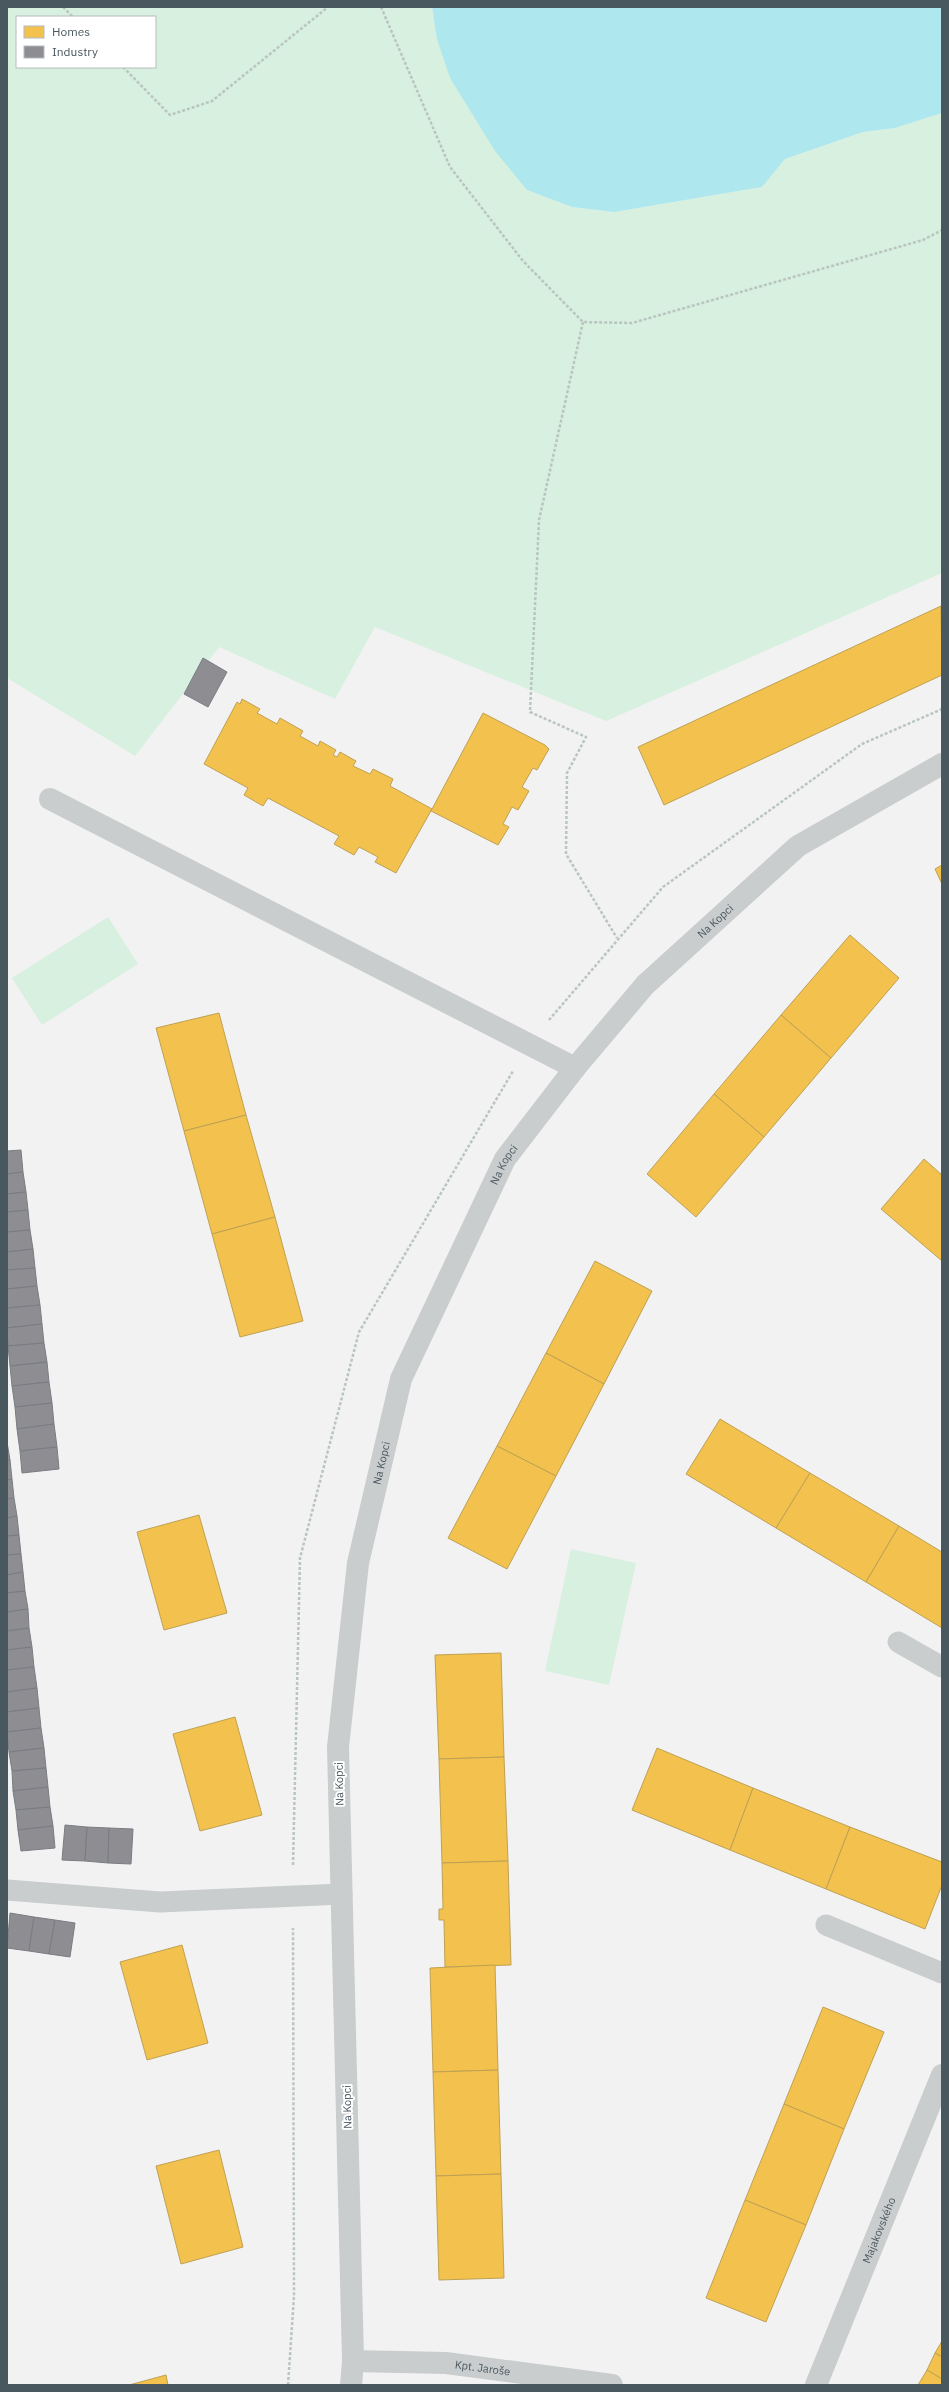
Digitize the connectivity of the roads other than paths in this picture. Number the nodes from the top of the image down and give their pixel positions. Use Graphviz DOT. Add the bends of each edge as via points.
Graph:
graph roads {
  1 [pos="942,764"];
  2 [pos="50,799"];
  3 [pos="575,1068"];
  4 [pos="898,1642"];
  5 [pos="942,1667"];
  6 [pos="7,1890"];
  7 [pos="342,1894"];
  8 [pos="826,1925"];
  9 [pos="942,1973"];
  10 [pos="942,2075"];
  11 [pos="353,2361"];
  12 [pos="351,2385"];
  13 [pos="612,2385"];
  14 [pos="816,2385"];
  1 -- 3 [label="street, Na Kopci" via="798,846 645,985"];
  2 -- 3 [label="street"];
  3 -- 7 [label="street, Na Kopci" via="505,1159 401,1379 358,1563 338,1747"];
  4 -- 5 [label="lane"];
  6 -- 7 [label="lane" via="160,1902"];
  7 -- 11 [label="street, Na Kopci"];
  8 -- 9 [label="lane"];
  10 -- 14 [label="street, Majakovského"];
  11 -- 12 [label="street, Na Kopci"];
  11 -- 13 [label="street, Kpt. Jaroše" via="446,2363"];
}
